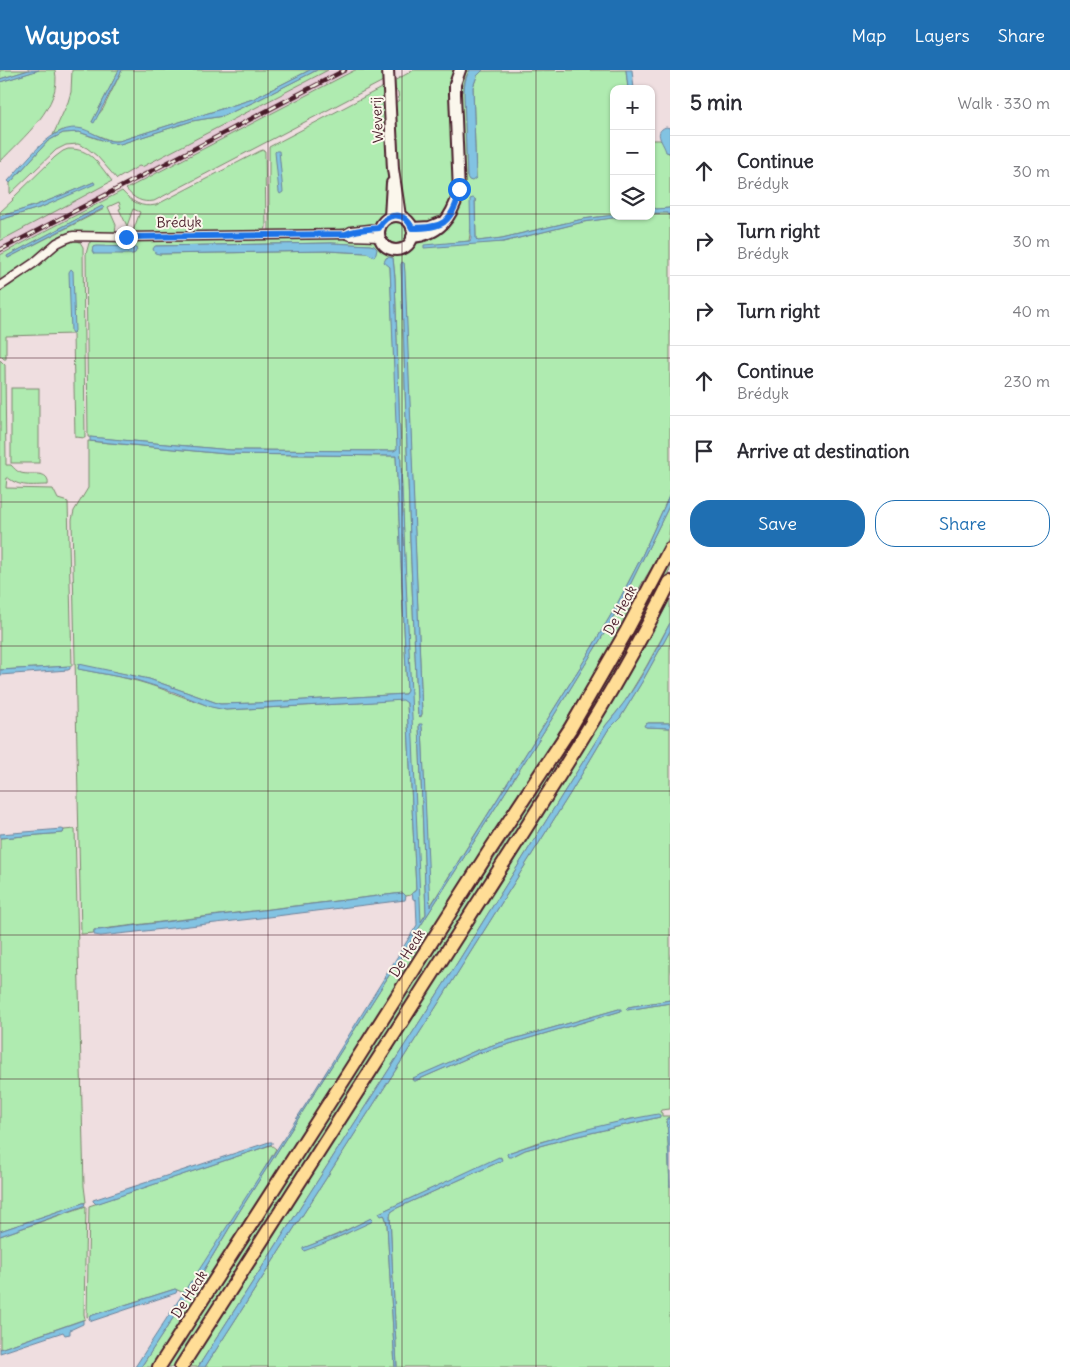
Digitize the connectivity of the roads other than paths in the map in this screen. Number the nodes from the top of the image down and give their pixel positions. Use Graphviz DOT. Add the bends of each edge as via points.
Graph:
graph roads {
  1 [pos="388,70"];
  2 [pos="460,70"];
  3 [pos="395,216"];
  4 [pos="379,233"];
  5 [pos="412,233"];
  6 [pos="0,286"];
  7 [pos="670,549"];
  8 [pos="670,582"];
  9 [pos="160,1367"];
  10 [pos="181,1367"];
  1 -- 3 [label="street, Weverij"];
  2 -- 5 [label="street" via="455,84 459,193 456,204 439,228 422,236"];
  3 -- 4 [label="street" via="383,221"];
  3 -- 5 [label="street" via="408,221"];
  4 -- 5 [label="street" via="386,247 397,250 407,246"];
  4 -- 6 [label="street, Brédyk" via="360,230 346,234 73,236 57,243"];
  7 -- 9 [label="highway, De Heak" via="570,729"];
  8 -- 10 [label="highway" via="581,740"];
}
